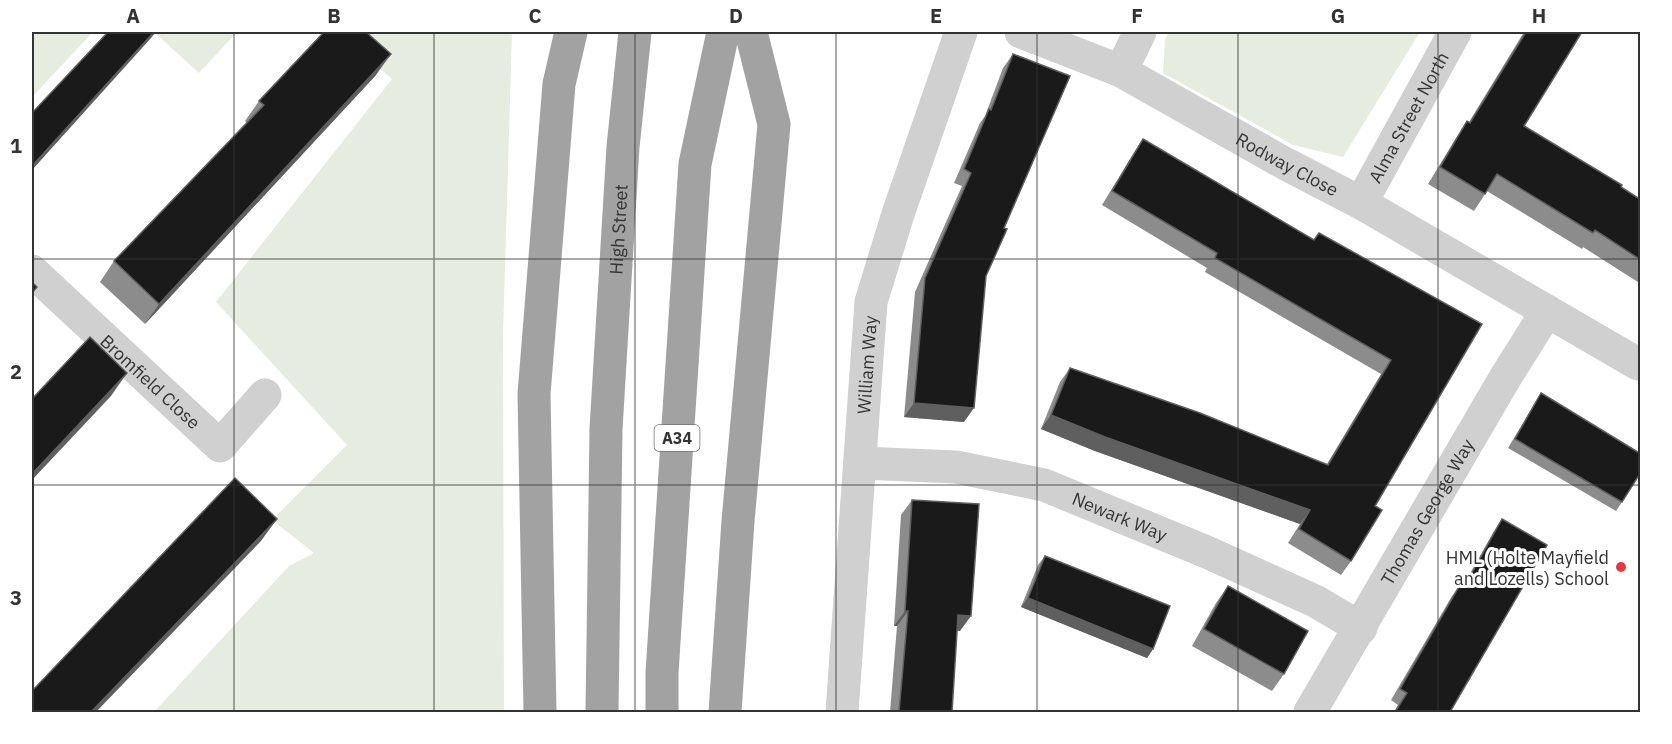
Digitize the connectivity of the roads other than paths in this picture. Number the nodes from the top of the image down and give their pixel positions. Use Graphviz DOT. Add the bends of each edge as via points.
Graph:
graph roads {
  1 [pos="571,32"];
  2 [pos="635,32"];
  3 [pos="723,32"];
  4 [pos="751,32"];
  5 [pos="961,32"];
  6 [pos="1021,32"];
  7 [pos="1140,32"];
  8 [pos="1455,32"];
  9 [pos="1121,71"];
  10 [pos="1361,202"];
  11 [pos="32,271"];
  12 [pos="1547,311"];
  13 [pos="1638,364"];
  14 [pos="265,395"];
  15 [pos="861,463"];
  16 [pos="1361,627"];
  17 [pos="540,712"];
  18 [pos="602,712"];
  19 [pos="662,712"];
  20 [pos="725,712"];
  21 [pos="842,712"];
  22 [pos="1310,712"];
  1 -- 17 [label="highway" via="559,84 534,394"];
  2 -- 18 [label="highway, High Street" via="623,147 606,429"];
  3 -- 19 [label="highway, A34" via="695,164"];
  4 -- 20 [label="highway" via="774,124"];
  5 -- 15 [label="street, William Way" via="870,302"];
  6 -- 9 [label="street, Rodway Close"];
  7 -- 9 [label="street"];
  8 -- 10 [label="street, Alma Street North"];
  9 -- 10 [label="street, Rodway Close"];
  10 -- 12 [label="street, Rodway Close"];
  11 -- 14 [label="street, Bromfield Close" via="220,446"];
  12 -- 13 [label="street, Rodway Close"];
  12 -- 16 [label="street, Thomas George Way"];
  15 -- 16 [label="street, Newark Way" via="956,467 1044,485 1209,554"];
  15 -- 21 [label="street, William Way"];
  16 -- 22 [label="street, Thomas George Way"];
}
